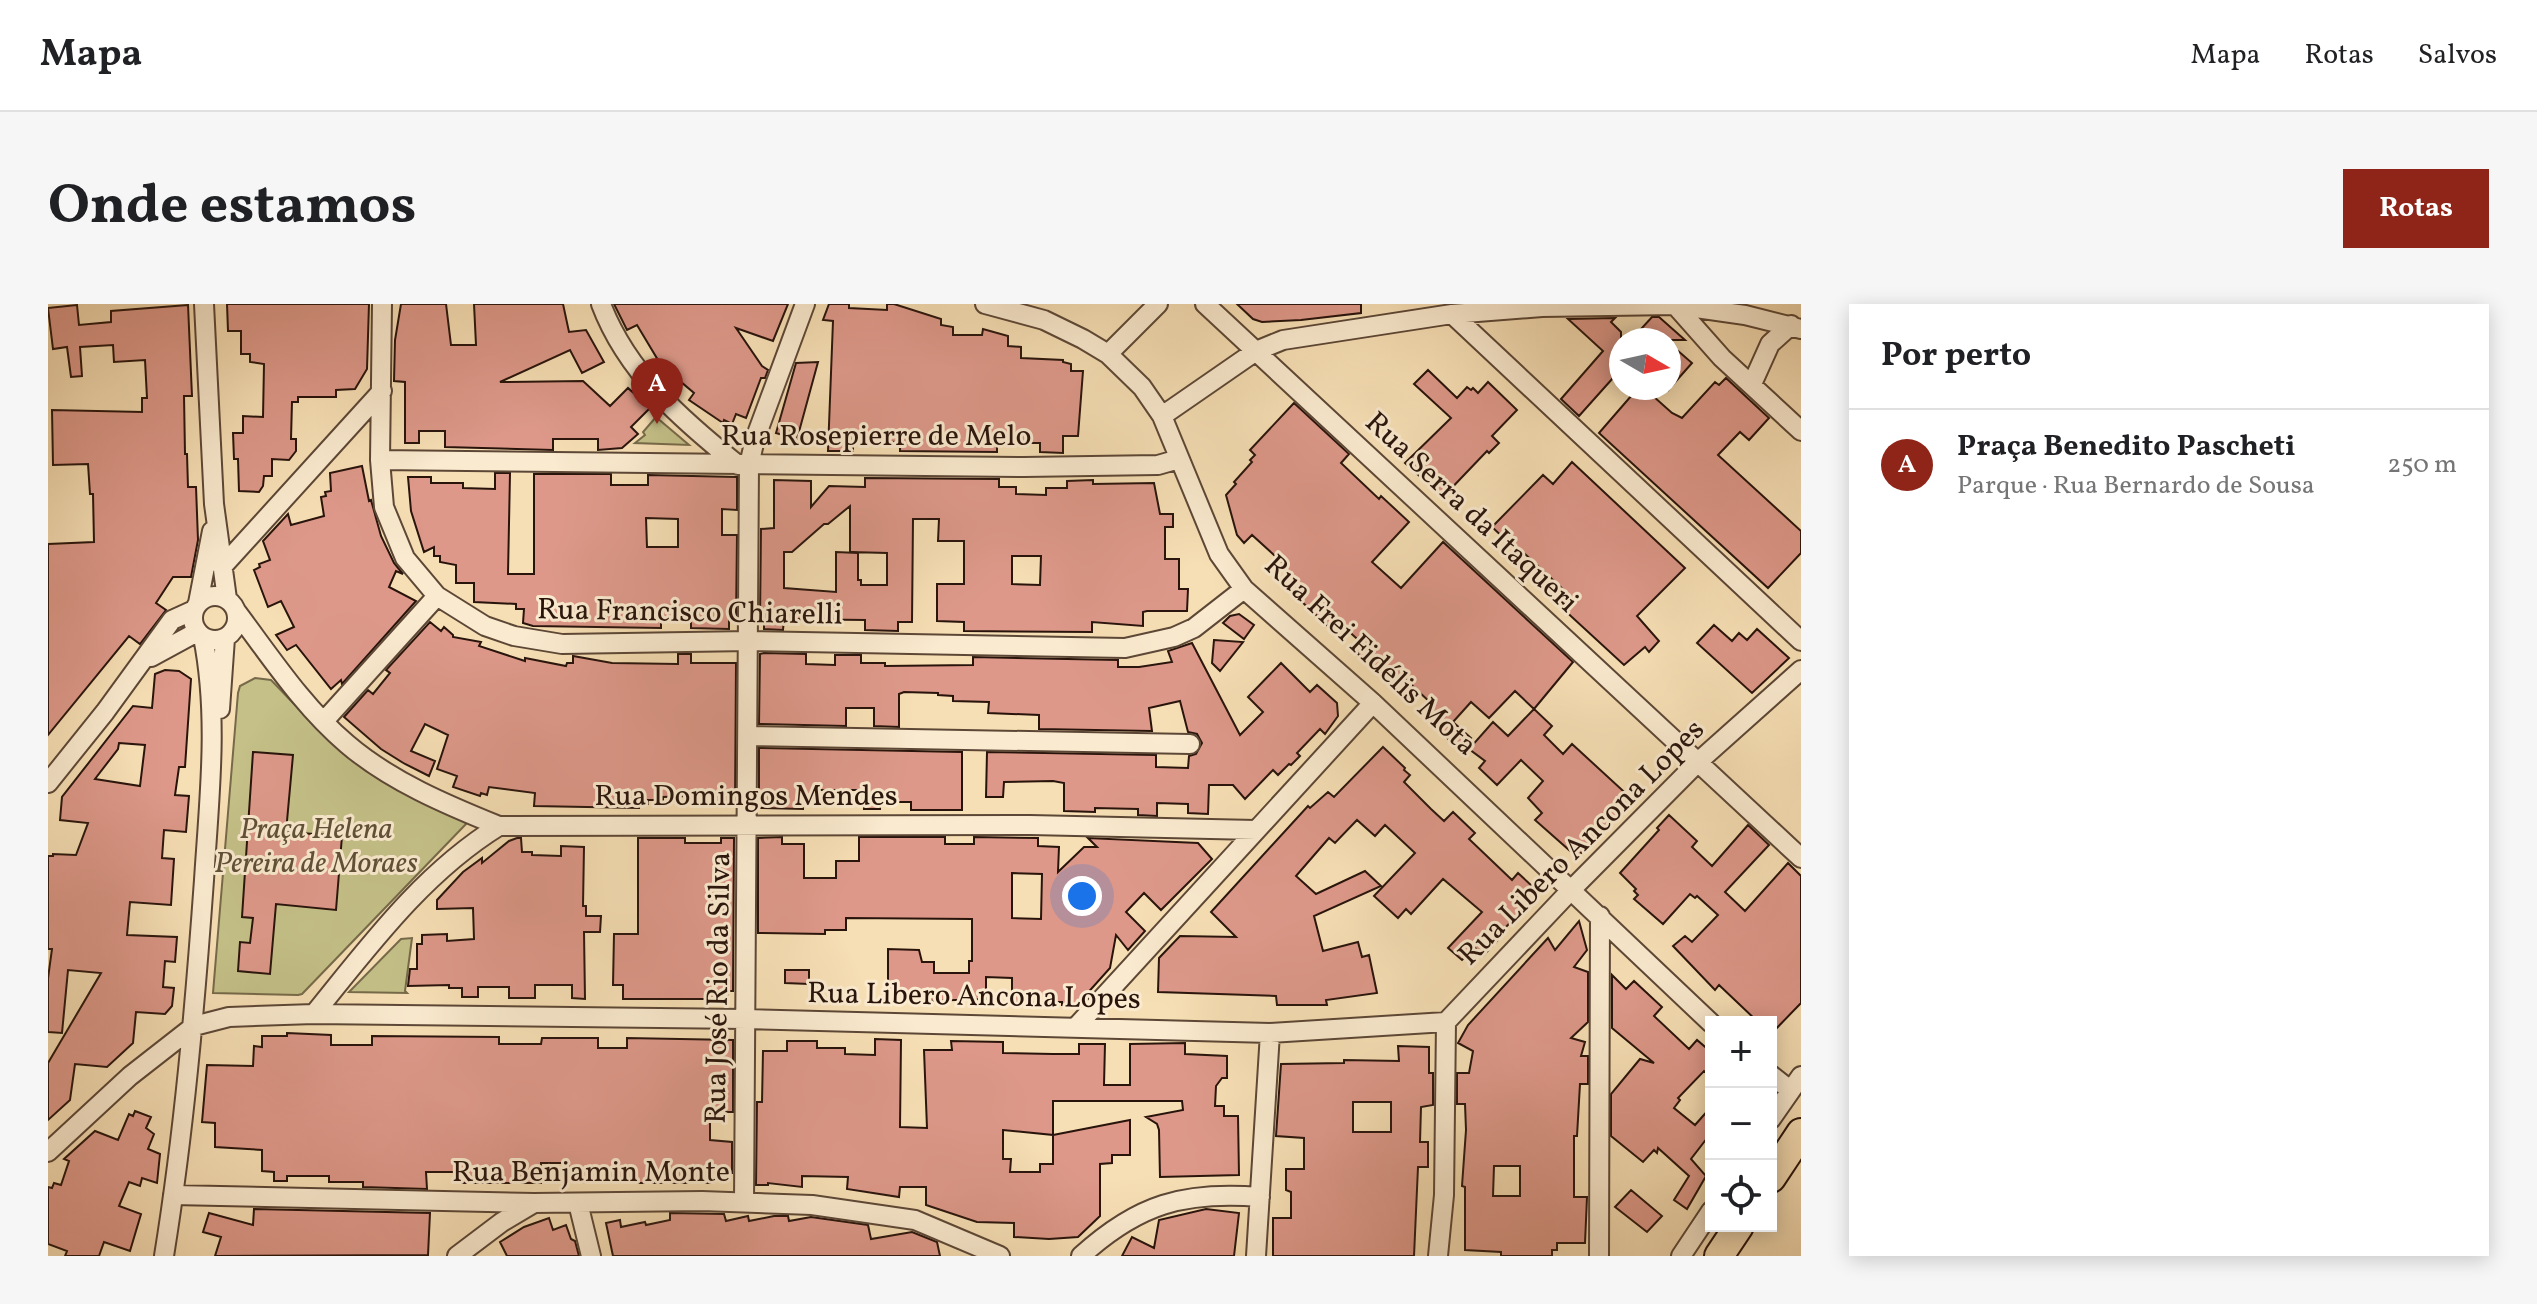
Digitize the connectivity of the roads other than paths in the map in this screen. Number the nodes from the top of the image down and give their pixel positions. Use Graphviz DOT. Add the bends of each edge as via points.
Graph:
graph roads {
  1 [pos="204,304"];
  2 [pos="382,304"];
  3 [pos="601,304"];
  4 [pos="805,304"];
  5 [pos="985,304"];
  6 [pos="1158,304"];
  7 [pos="1205,304"];
  8 [pos="1675,305"];
  9 [pos="1452,314"];
  10 [pos="1796,327"];
  11 [pos="1256,351"];
  12 [pos="1108,354"];
  13 [pos="1752,384"];
  14 [pos="382,391"];
  15 [pos="1162,416"];
  16 [pos="1801,431"];
  17 [pos="1179,459"];
  18 [pos="380,460"];
  19 [pos="744,465"];
  20 [pos="214,504"];
  21 [pos="222,567"];
  22 [pos="1244,589"];
  23 [pos="437,596"];
  24 [pos="231,605"];
  25 [pos="196,606"];
  26 [pos="200,635"];
  27 [pos="228,636"];
  28 [pos="749,641"];
  29 [pos="1801,641"];
  30 [pos="142,664"];
  31 [pos="1801,670"];
  32 [pos="286,678"];
  33 [pos="1373,703"];
  34 [pos="324,721"];
  35 [pos="749,736"];
  36 [pos="1190,744"];
  37 [pos="1698,762"];
  38 [pos="211,767"];
  39 [pos="48,783"];
  40 [pos="748,824"];
  41 [pos="499,826"];
  42 [pos="1256,830"];
  43 [pos="1801,858"];
  44 [pos="1572,889"];
  45 [pos="1600,916"];
  46 [pos="314,1014"];
  47 [pos="1705,1017"];
  48 [pos="745,1019"];
  49 [pos="1446,1022"];
  50 [pos="194,1026"];
  51 [pos="1076,1027"];
  52 [pos="1270,1033"];
  53 [pos="1796,1083"];
  54 [pos="1777,1110"];
  55 [pos="1801,1133"];
  56 [pos="48,1152"];
  57 [pos="1777,1169"];
  58 [pos="173,1195"];
  59 [pos="1260,1197"];
  60 [pos="744,1202"];
  61 [pos="534,1203"];
  62 [pos="578,1203"];
  63 [pos="1705,1220"];
  64 [pos="1735,1232"];
  65 [pos="164,1256"];
  66 [pos="457,1256"];
  67 [pos="591,1256"];
  68 [pos="1000,1256"];
  69 [pos="1081,1256"];
  70 [pos="1256,1256"];
  71 [pos="1438,1256"];
  72 [pos="1599,1256"];
  73 [pos="1681,1256"];
  74 [pos="1719,1256"];
  1 -- 20 [label="street"];
  2 -- 14 [label="street, Rua Francisco Chiarelli"];
  3 -- 19 [label="street" via="611,330 656,392 694,429"];
  4 -- 19 [label="street, Rua José Rio da Silva"];
  5 -- 12 [label="street, Rua Frei Fidélis Mota" via="1044,320"];
  6 -- 12 [label="street"];
  7 -- 11 [label="street, Rua Serra da Itaqueri"];
  8 -- 9 [label="street"];
  8 -- 10 [label="street"];
  8 -- 13 [label="street"];
  9 -- 11 [label="street" via="1303,335"];
  9 -- 29 [label="street"];
  10 -- 13 [label="street" via="1770,344"];
  11 -- 15 [label="street"];
  11 -- 37 [label="street, Rua Serra da Itaqueri"];
  12 -- 15 [label="street, Rua Frei Fidélis Mota" via="1152,398"];
  13 -- 16 [label="street"];
  14 -- 18 [label="street, Rua Francisco Chiarelli"];
  14 -- 21 [label="street"];
  15 -- 17 [label="street, Rua Frei Fidélis Mota"];
  17 -- 19 [label="street, Rua Rosepierre de Melo" via="1128,466"];
  17 -- 22 [label="street, Rua Frei Fidélis Mota" via="1219,554"];
  18 -- 19 [label="street, Rua Rosepierre de Melo"];
  18 -- 23 [label="street, Rua Francisco Chiarelli" via="384,507 405,558"];
  19 -- 28 [label="street, Rua José Rio da Silva"];
  20 -- 21 [label="street"];
  20 -- 25 [label="street"];
  21 -- 24 [label="street"];
  22 -- 28 [label="street, Rua Francisco Chiarelli" via="1194,628 1125,648"];
  22 -- 33 [label="street, Rua Frei Fidélis Mota"];
  23 -- 28 [label="street, Rua Francisco Chiarelli" via="485,626 537,641"];
  23 -- 34 [label="street"];
  24 -- 25 [label="street" via="212,596"];
  24 -- 27 [label="street" via="237,619"];
  24 -- 32 [label="street, Rua Domingos Mendes"];
  25 -- 26 [label="street" via="193,625"];
  25 -- 30 [label="street" via="172,620"];
  26 -- 27 [label="street" via="218,641"];
  26 -- 30 [label="street" via="163,649"];
  26 -- 38 [label="street" via="209,670"];
  27 -- 32 [label="street, Rua Domingos Mendes"];
  27 -- 38 [label="street"];
  28 -- 35 [label="street, Rua José Rio da Silva"];
  30 -- 39 [label="street"];
  31 -- 37 [label="street, Rua Libero Ancona Lopes"];
  32 -- 34 [label="street, Rua Domingos Mendes"];
  33 -- 42 [label="street"];
  33 -- 44 [label="street, Rua Frei Fidélis Mota"];
  34 -- 41 [label="street, Rua Domingos Mendes" via="378,766 449,806"];
  35 -- 36 [label="street"];
  35 -- 40 [label="street, Rua José Rio da Silva"];
  37 -- 43 [label="street, Rua Serra da Itaqueri"];
  37 -- 44 [label="street, Rua Libero Ancona Lopes"];
  38 -- 50 [label="street"];
  40 -- 41 [label="street, Rua Domingos Mendes"];
  40 -- 42 [label="street, Rua Domingos Mendes"];
  40 -- 48 [label="street, Rua José Rio da Silva"];
  41 -- 46 [label="street" via="470,844 416,893"];
  42 -- 51 [label="street"];
  44 -- 45 [label="street, Rua Frei Fidélis Mota"];
  44 -- 49 [label="street, Rua Libero Ancona Lopes"];
  45 -- 47 [label="street, Rua Frei Fidélis Mota"];
  45 -- 72 [label="street"];
  46 -- 48 [label="street, Rua Libero Ancona Lopes"];
  46 -- 50 [label="street, Rua Libero Ancona Lopes" via="229,1017"];
  48 -- 51 [label="street, Rua Libero Ancona Lopes"];
  48 -- 60 [label="street, Rua José Rio da Silva"];
  49 -- 52 [label="street, Rua Libero Ancona Lopes"];
  49 -- 71 [label="street" via="1445,1179"];
  50 -- 56 [label="street, Rua Libero Ancona Lopes"];
  50 -- 58 [label="street"];
  51 -- 52 [label="street, Rua Libero Ancona Lopes"];
  52 -- 59 [label="street"];
  53 -- 54 [label="street"];
  55 -- 57 [label="main road"];
  58 -- 61 [label="street, Rua Benjamin Monte"];
  58 -- 65 [label="street"];
  59 -- 69 [label="street" via="1210,1195 1163,1203 1107,1232"];
  59 -- 70 [label="street"];
  60 -- 62 [label="street, Rua Benjamin Monte"];
  60 -- 68 [label="street, Rua Benjamin Monte" via="812,1205 915,1220"];
  61 -- 62 [label="street, Rua Benjamin Monte"];
  61 -- 66 [label="street"];
  62 -- 67 [label="street"];
  63 -- 73 [label="street"];
  64 -- 74 [label="main road"];
}
